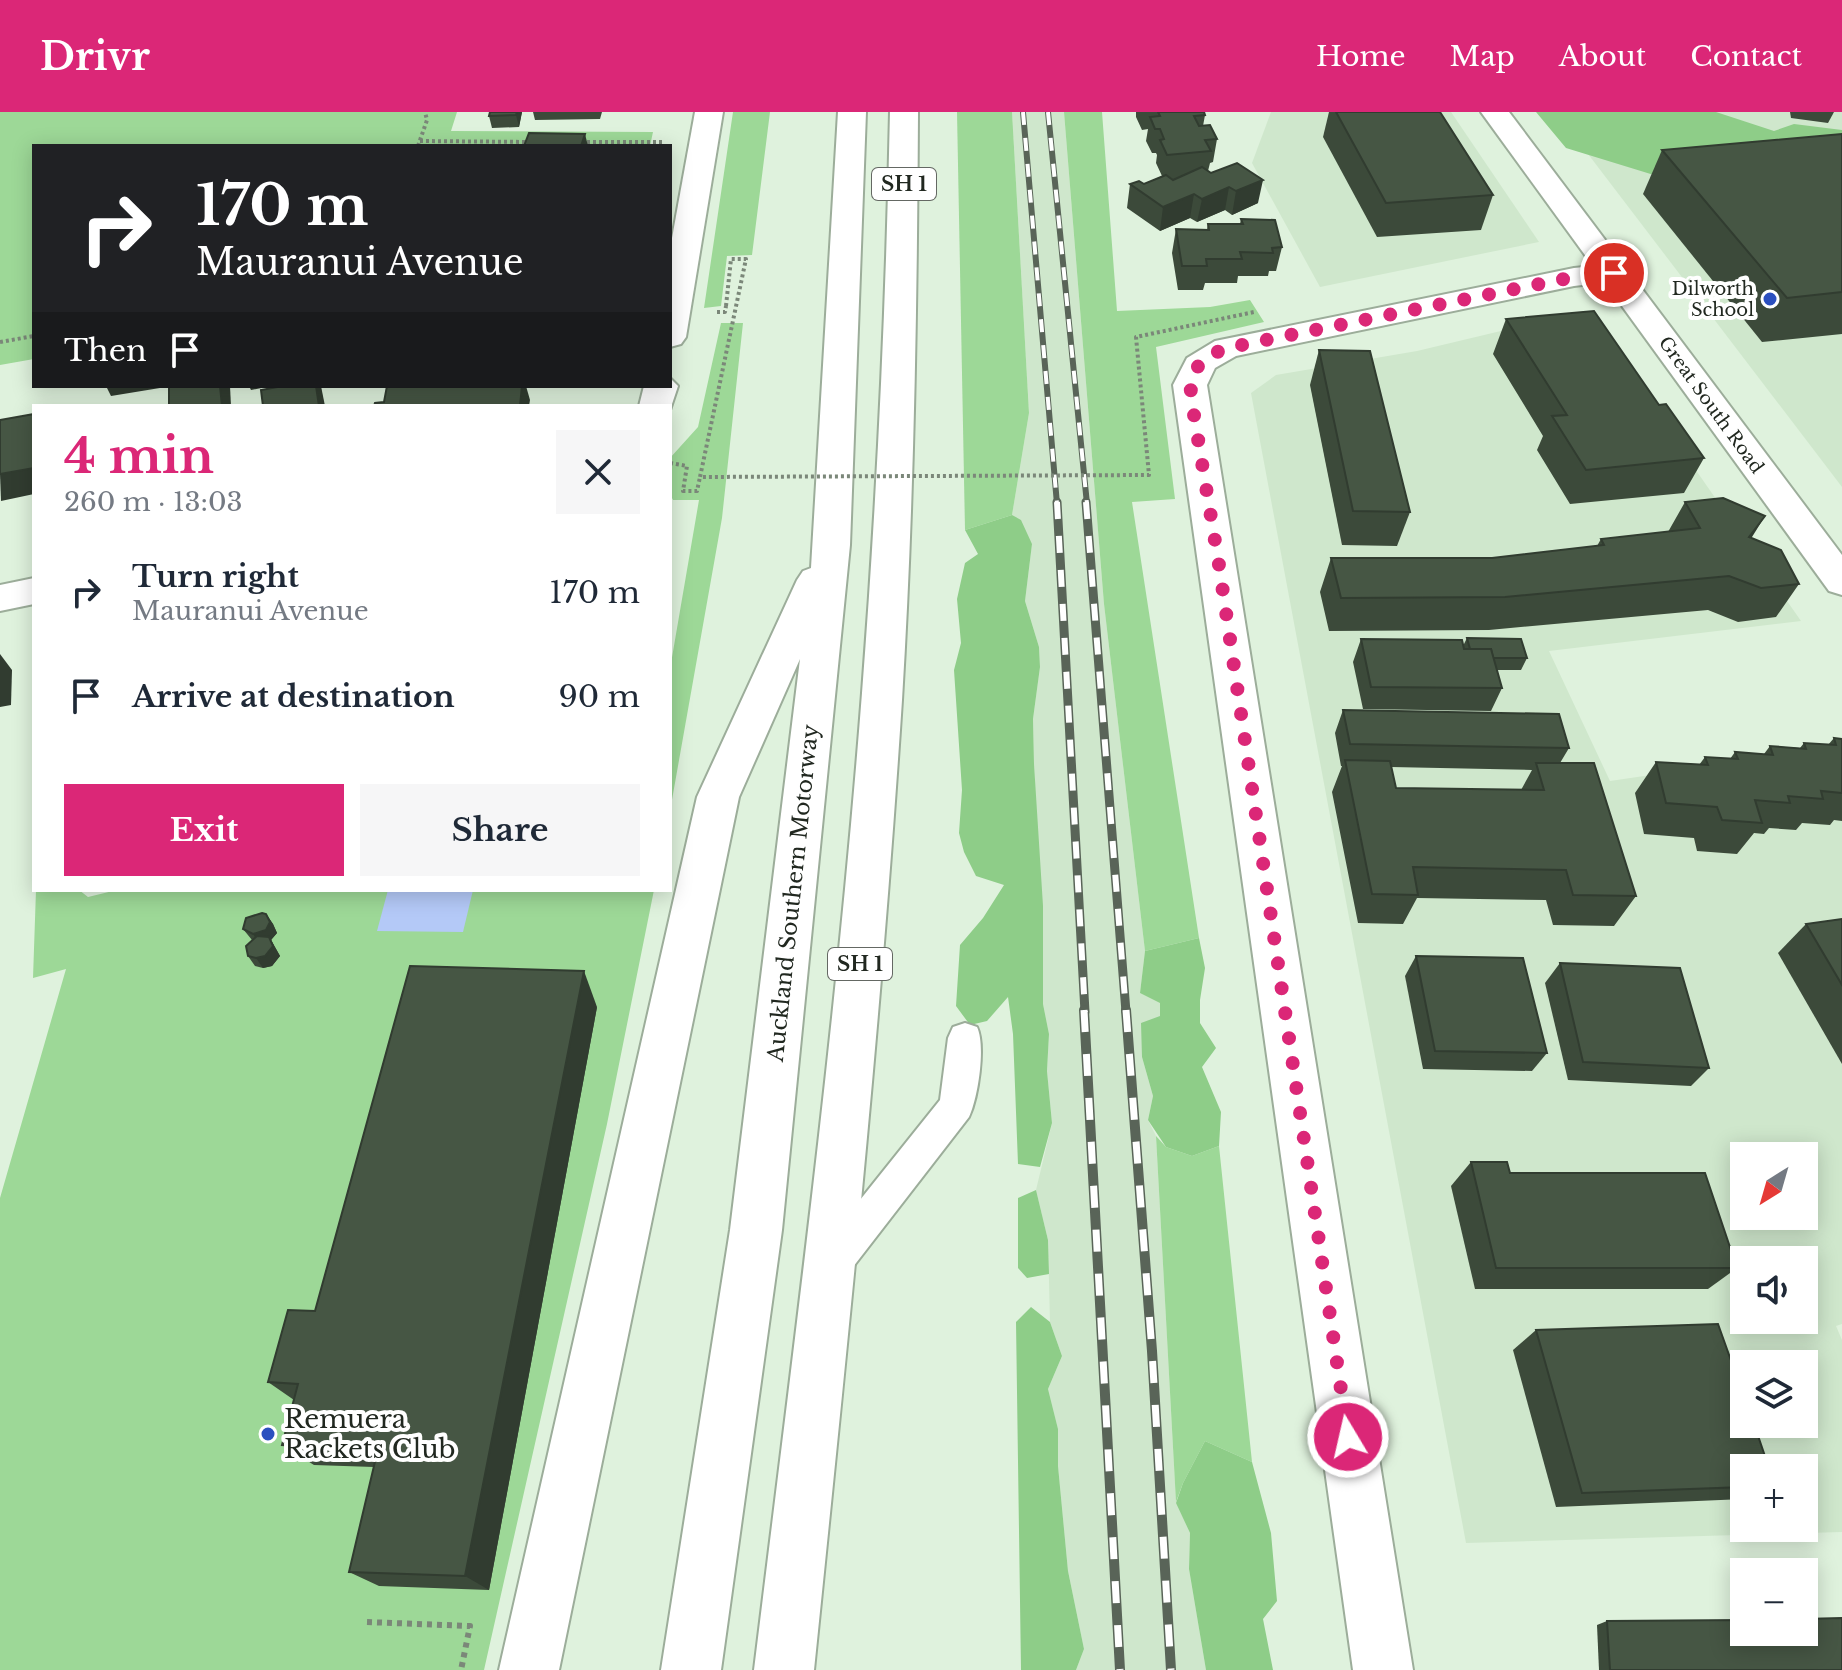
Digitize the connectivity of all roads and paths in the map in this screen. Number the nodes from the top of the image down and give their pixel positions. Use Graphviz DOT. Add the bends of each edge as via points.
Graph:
graph roads {
  1 [pos="425,112"];
  2 [pos="709,112"];
  3 [pos="852,112"];
  4 [pos="904,112"];
  5 [pos="1495,112"];
  6 [pos="546,142"];
  7 [pos="577,142"];
  8 [pos="703,143"];
  9 [pos="419,144"];
  10 [pos="1614,273"];
  11 [pos="726,306"];
  12 [pos="1254,312"];
  13 [pos="672,325"];
  14 [pos="32,336"];
  15 [pos="0,342"];
  16 [pos="672,463"];
  17 [pos="700,477"];
  18 [pos="832,545"];
  19 [pos="1842,582"];
  20 [pos="32,591"];
  21 [pos="0,598"];
  22 [pos="965,1038"];
  23 [pos="828,1269"];
  24 [pos="367,1622"];
  25 [pos="461,1670"];
  26 [pos="529,1670"];
  27 [pos="691,1670"];
  28 [pos="784,1670"];
  29 [pos="1383,1670"];
  1 -- 9 [label="path"];
  2 -- 8 [label="main road"];
  3 -- 18 [label="main road, Auckland Southern Motorway / SH 1"];
  4 -- 23 [label="main road, SH 1" via="904,256 891,550 867,891"];
  5 -- 10 [label="main road, Great South Road"];
  6 -- 9 [label="path"];
  7 -- 8 [label="path"];
  8 -- 13 [label="main road"];
  10 -- 19 [label="main road, Great South Road"];
  10 -- 29 [label="main road" via="1227,348 1202,360 1190,385"];
  11 -- 17 [label="path, bridge" via="731,259 746,259"];
  12 -- 17 [label="path, bridge" via="1136,337 1149,475"];
  14 -- 15 [label="path"];
  16 -- 17 [label="path" via="687,466 683,491 697,491"];
  18 -- 26 [label="main road" via="718,797"];
  18 -- 27 [label="main road, Auckland Southern Motorway / SH 1" via="756,1230"];
  20 -- 21 [label="main road"];
  22 -- 23 [label="lane" via="957,1106"];
  23 -- 28 [label="main road, SH 1"];
  24 -- 25 [label="path" via="470,1626"];
}
